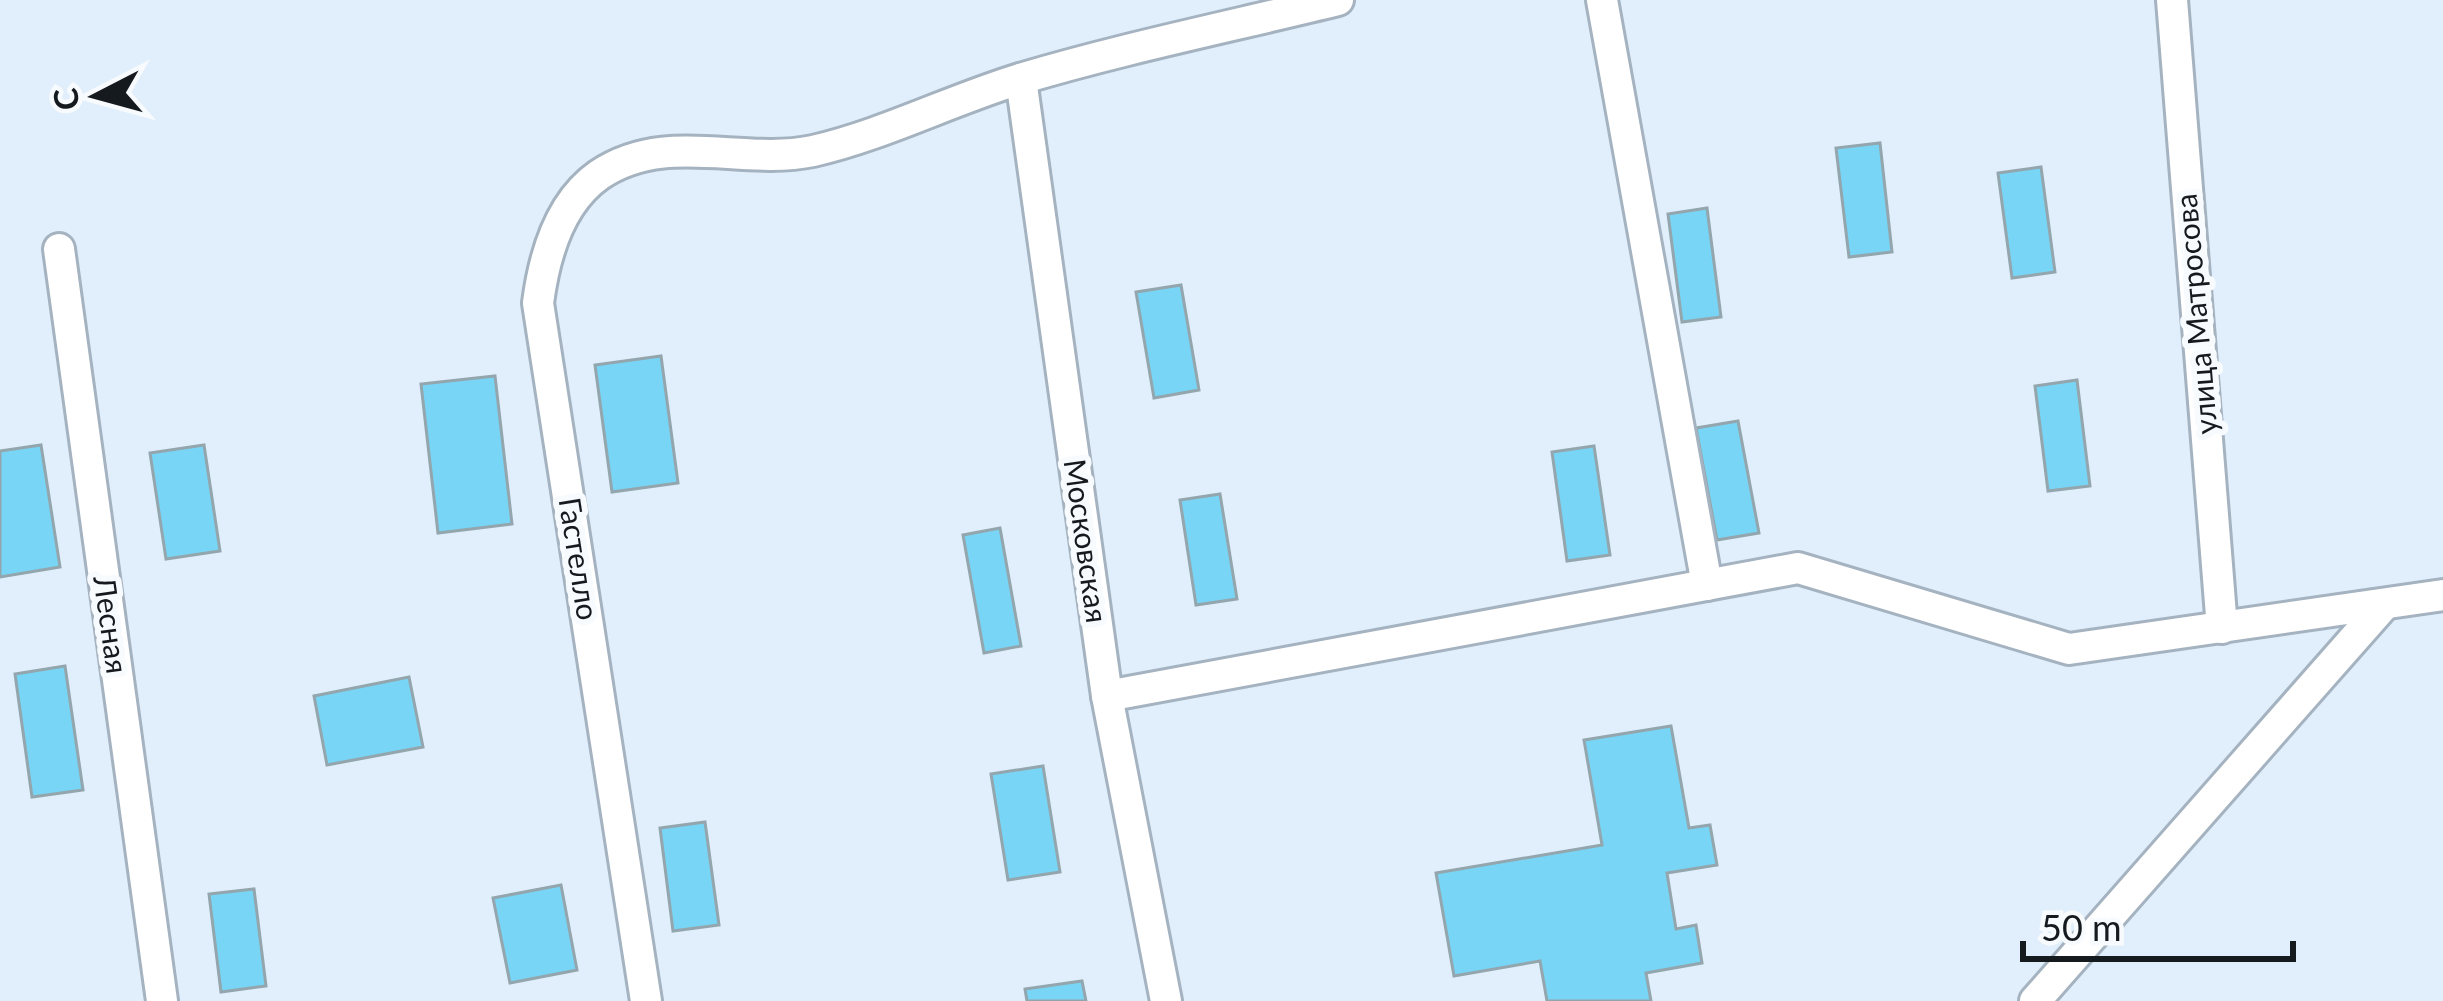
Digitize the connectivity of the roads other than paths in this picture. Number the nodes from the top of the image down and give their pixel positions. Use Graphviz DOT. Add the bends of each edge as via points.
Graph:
graph roads {
  1 [pos="1338,0"];
  2 [pos="1602,0"];
  3 [pos="2172,0"];
  4 [pos="1022,79"];
  5 [pos="59,249"];
  6 [pos="1707,585"];
  7 [pos="2443,595"];
  8 [pos="2383,606"];
  9 [pos="2222,628"];
  10 [pos="1107,696"];
  11 [pos="162,1001"];
  12 [pos="646,1001"];
  13 [pos="1166,1001"];
  14 [pos="2036,1001"];
  1 -- 4 [label="street"];
  2 -- 6 [label="street"];
  3 -- 9 [label="street, улица Матросова"];
  4 -- 10 [label="street, Московская"];
  4 -- 12 [label="street, Гастелло" via="810,152 636,156 596,177 544,255 538,303"];
  5 -- 11 [label="street, Лесная"];
  6 -- 9 [label="street" via="1798,568 2069,649"];
  6 -- 10 [label="street"];
  7 -- 8 [label="street"];
  8 -- 9 [label="street"];
  8 -- 14 [label="street"];
  10 -- 13 [label="street, Московская"];
}
